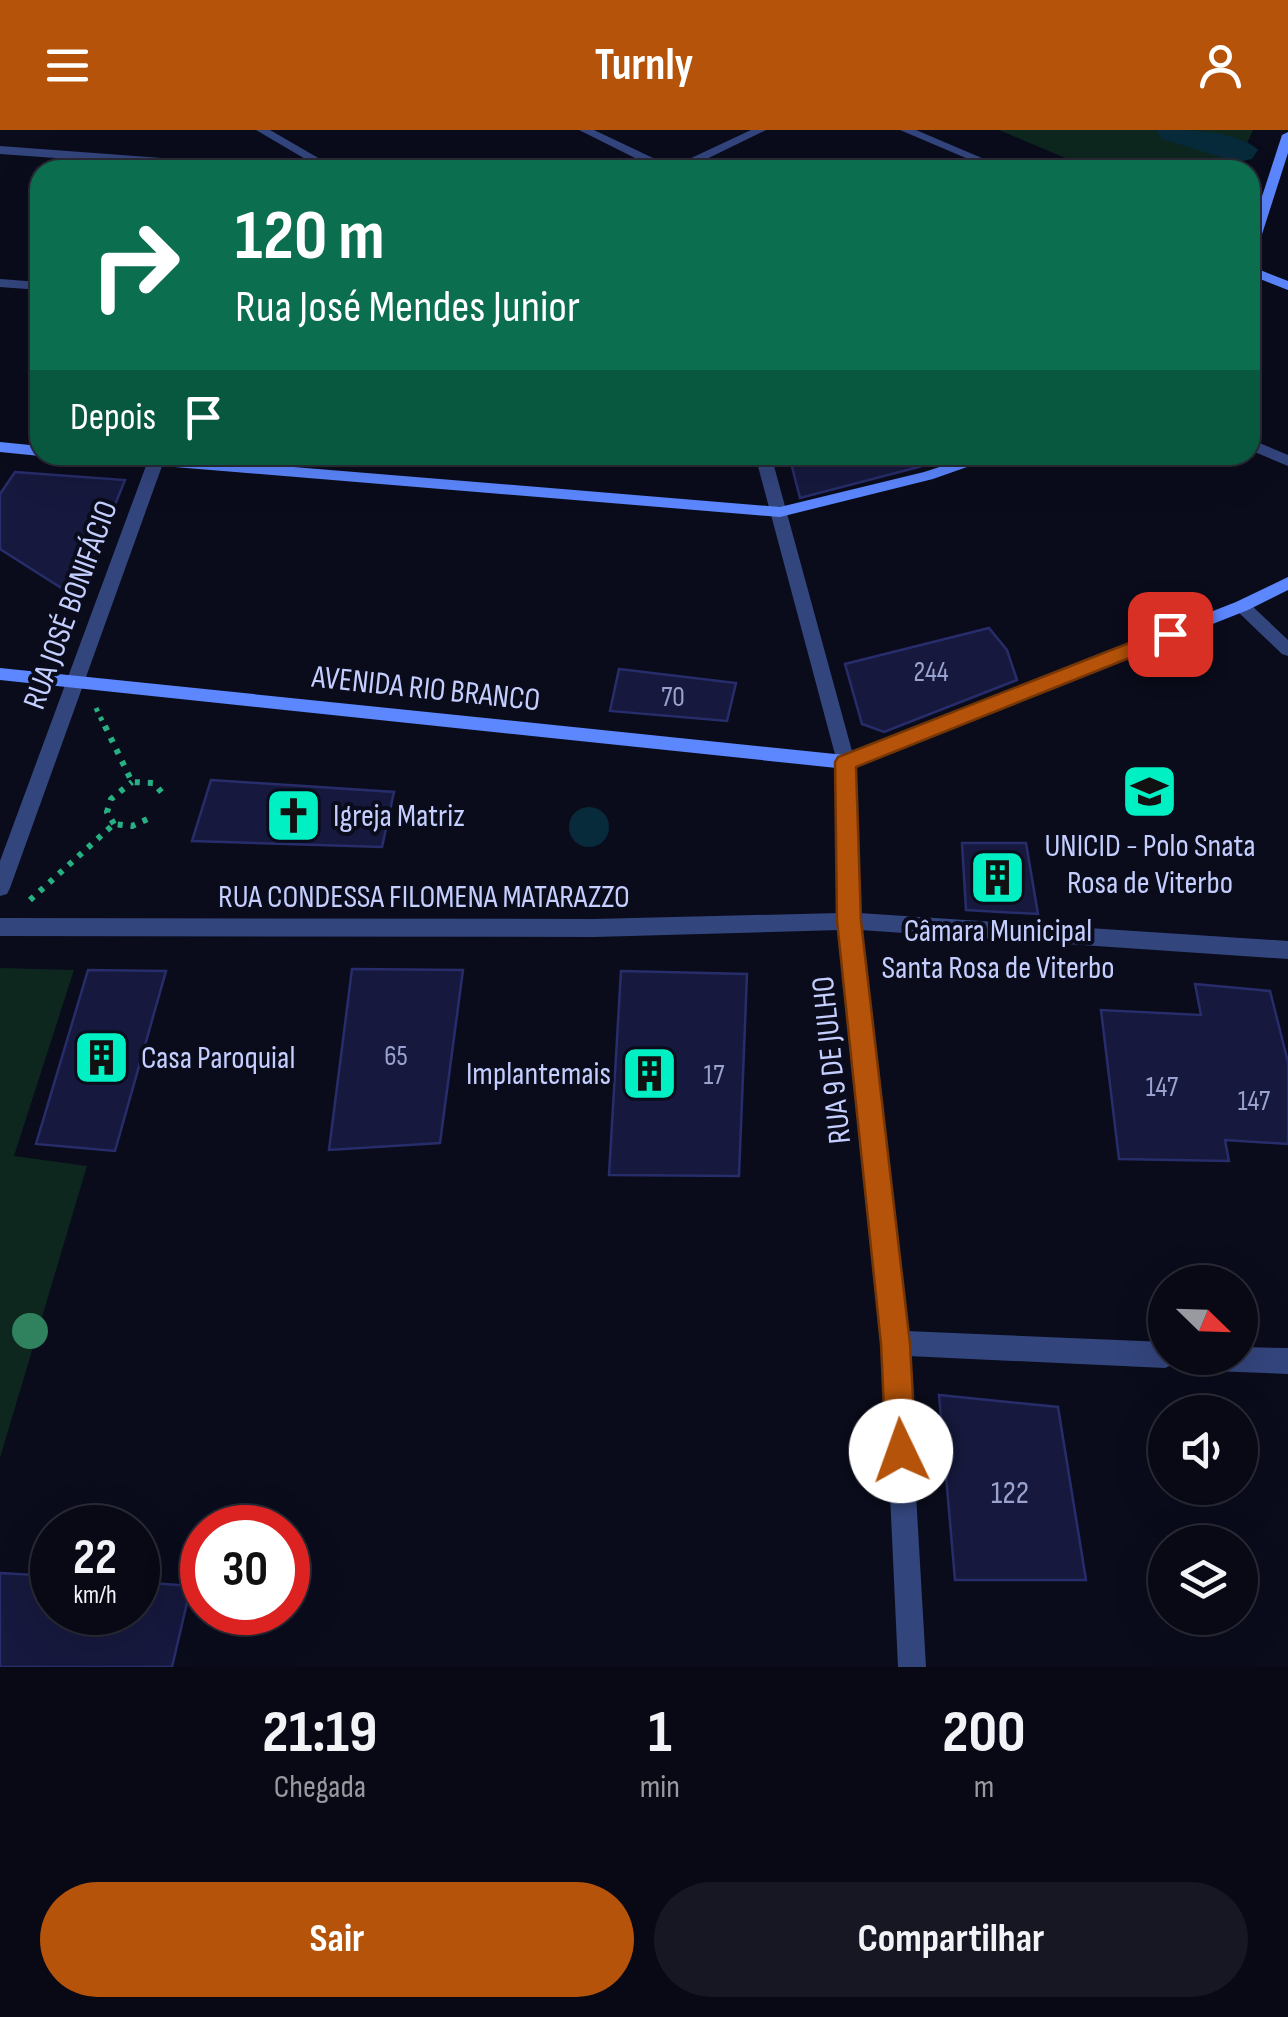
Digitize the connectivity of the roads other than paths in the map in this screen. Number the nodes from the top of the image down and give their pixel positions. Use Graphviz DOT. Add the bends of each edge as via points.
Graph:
graph roads {
  1 [pos="262,130"];
  2 [pos="585,130"];
  3 [pos="760,130"];
  4 [pos="906,130"];
  5 [pos="1288,136"];
  6 [pos="276,137"];
  7 [pos="265,147"];
  8 [pos="0,150"];
  9 [pos="254,157"];
  10 [pos="144,160"];
  11 [pos="251,160"];
  12 [pos="316,160"];
  13 [pos="650,160"];
  14 [pos="694,160"];
  15 [pos="980,160"];
  16 [pos="1260,223"];
  17 [pos="1260,274"];
  18 [pos="0,284"];
  19 [pos="30,286"];
  20 [pos="1288,286"];
  21 [pos="0,447"];
  22 [pos="30,449"];
  23 [pos="1260,449"];
  24 [pos="1288,462"];
  25 [pos="154,465"];
  26 [pos="238,465"];
  27 [pos="766,465"];
  28 [pos="962,465"];
  29 [pos="780,512"];
  30 [pos="1288,583"];
  31 [pos="1242,606"];
  32 [pos="1288,650"];
  33 [pos="0,674"];
  34 [pos="75,681"];
  35 [pos="846,762"];
  36 [pos="0,888"];
  37 [pos="849,921"];
  38 [pos="0,927"];
  39 [pos="1288,950"];
  40 [pos="896,1344"];
  41 [pos="1148,1354"];
  42 [pos="1258,1360"];
  43 [pos="1288,1361"];
  44 [pos="912,1667"];
  1 -- 6 [label="street"];
  2 -- 13 [label="street"];
  3 -- 14 [label="street"];
  4 -- 15 [label="street"];
  5 -- 16 [label="main road"];
  6 -- 7 [label="street"];
  6 -- 12 [label="street"];
  8 -- 10 [label="street"];
  9 -- 11 [label="street"];
  17 -- 20 [label="main road"];
  18 -- 19 [label="street"];
  21 -- 22 [label="main road"];
  23 -- 24 [label="street"];
  25 -- 34 [label="street, RUA JOSÉ BONIFÁCIO"];
  26 -- 29 [label="main road"];
  27 -- 29 [label="street, RUA 9 DE JULHO"];
  28 -- 29 [label="main road"];
  29 -- 35 [label="street, RUA 9 DE JULHO"];
  30 -- 31 [label="main road"];
  31 -- 32 [label="street"];
  31 -- 35 [label="main road"];
  33 -- 34 [label="main road, AVENIDA RIO BRANCO"];
  34 -- 35 [label="main road, AVENIDA RIO BRANCO"];
  34 -- 36 [label="street, RUA JOSÉ BONIFÁCIO"];
  35 -- 37 [label="street, RUA 9 DE JULHO"];
  37 -- 38 [label="street, RUA CONDESSA FILOMENA MATARAZZO" via="614,928"];
  37 -- 39 [label="street, RUA CONDESSA FILOMENA MATARAZZO"];
  37 -- 40 [label="street, RUA 9 DE JULHO"];
  40 -- 41 [label="street"];
  40 -- 44 [label="street, RUA 9 DE JULHO"];
  42 -- 43 [label="street"];
}
